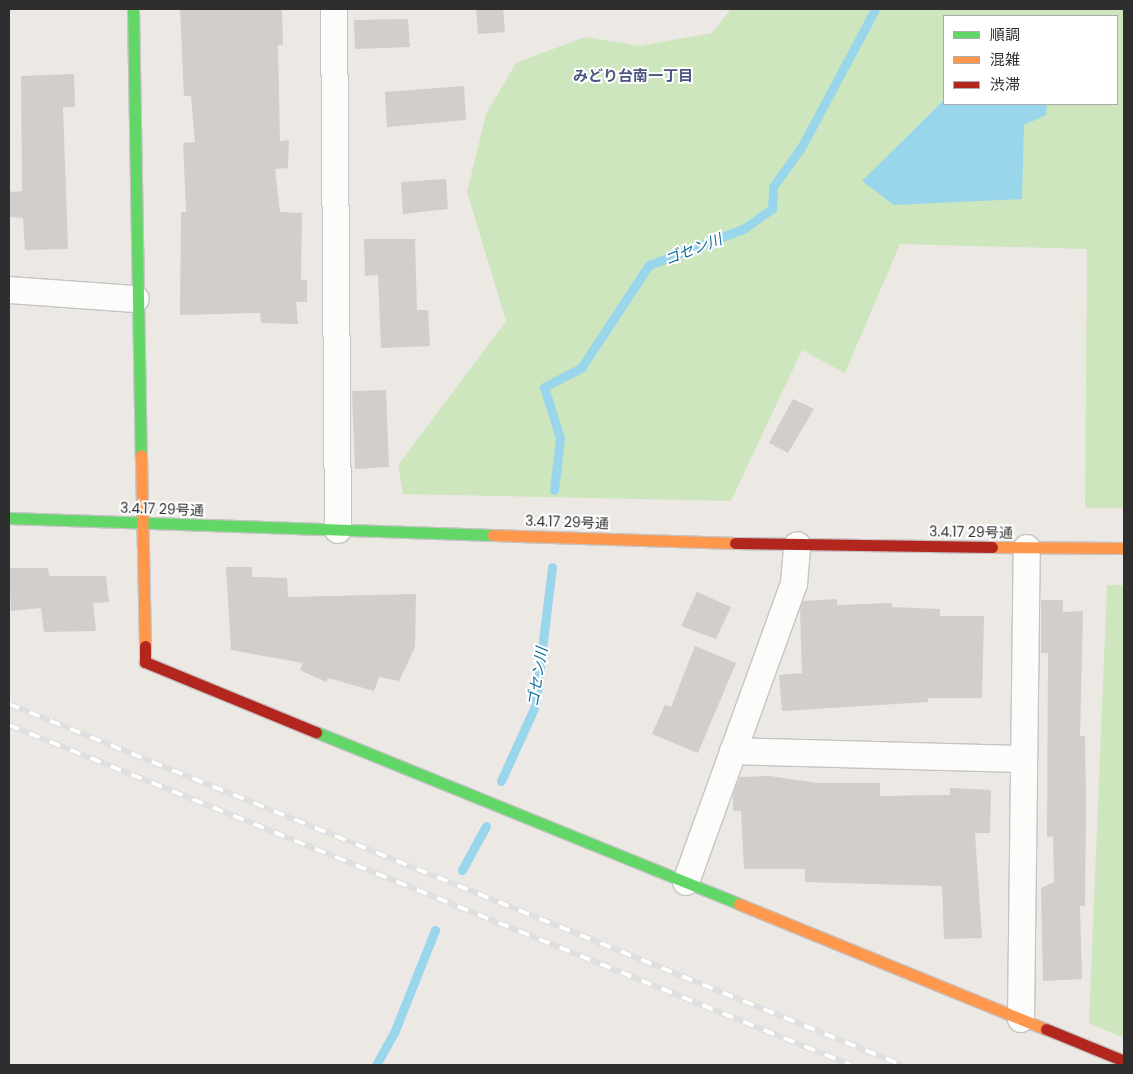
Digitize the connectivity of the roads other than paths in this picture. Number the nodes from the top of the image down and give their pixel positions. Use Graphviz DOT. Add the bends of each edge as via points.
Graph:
graph roads {
  1 [pos="133,9"];
  2 [pos="334,9"];
  3 [pos="9,290"];
  4 [pos="136,298"];
  5 [pos="9,518"];
  6 [pos="139,523"];
  7 [pos="338,530"];
  8 [pos="797,544"];
  9 [pos="1027,548"];
  10 [pos="1124,548"];
  11 [pos="733,751"];
  12 [pos="1024,759"];
  13 [pos="686,882"];
  14 [pos="1021,1019"];
  15 [pos="1124,1061"];
  1 -- 4 [label="street"];
  2 -- 7 [label="street"];
  3 -- 4 [label="street"];
  4 -- 6 [label="street"];
  5 -- 6 [label="street, 3.4.17 29号通"];
  6 -- 7 [label="street, 3.4.17 29号通"];
  6 -- 13 [label="street" via="145,662"];
  7 -- 8 [label="street, 3.4.17 29号通"];
  8 -- 9 [label="street, 3.4.17 29号通"];
  8 -- 11 [label="street" via="794,582"];
  9 -- 10 [label="street, 3.4.17 29号通"];
  9 -- 12 [label="street"];
  11 -- 12 [label="street"];
  11 -- 13 [label="street"];
  12 -- 14 [label="street"];
  13 -- 14 [label="street"];
  14 -- 15 [label="street"];
}
